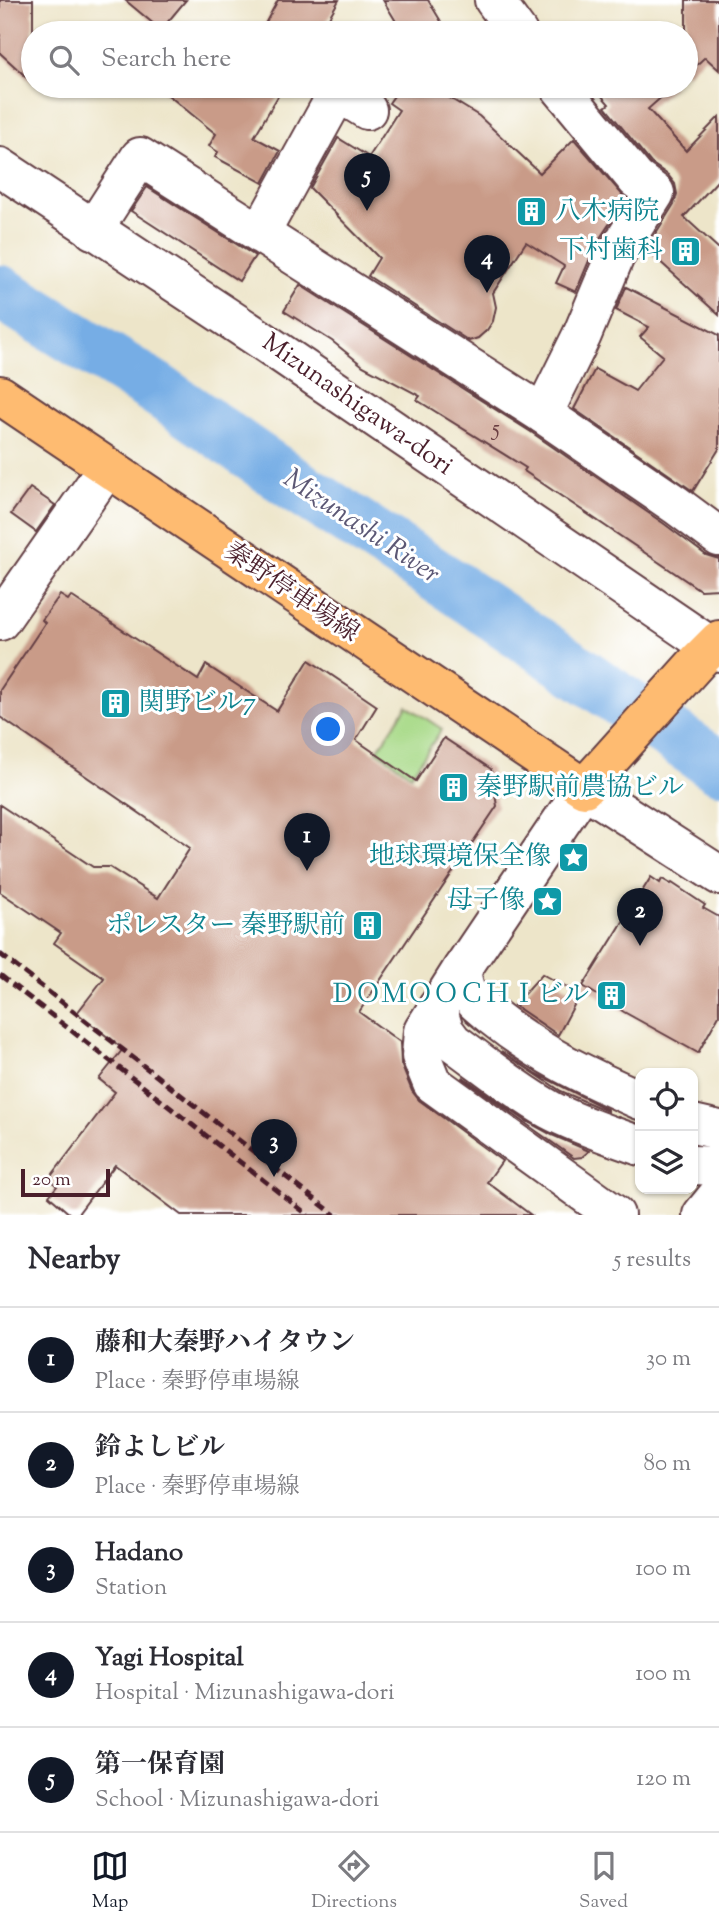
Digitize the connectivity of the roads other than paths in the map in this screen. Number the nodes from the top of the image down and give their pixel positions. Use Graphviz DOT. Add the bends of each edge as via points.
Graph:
graph roads {
  1 [pos="494,0"];
  2 [pos="509,21"];
  3 [pos="335,98"];
  4 [pos="348,98"];
  5 [pos="569,98"];
  6 [pos="367,110"];
  7 [pos="0,167"];
  8 [pos="93,230"];
  9 [pos="261,232"];
  10 [pos="0,395"];
  11 [pos="543,414"];
  12 [pos="107,468"];
  13 [pos="719,537"];
  14 [pos="0,621"];
  15 [pos="712,650"];
  16 [pos="592,779"];
  17 [pos="719,875"];
  18 [pos="462,969"];
  19 [pos="437,1008"];
  20 [pos="635,1098"];
  21 [pos="698,1125"];
  22 [pos="719,1130"];
  23 [pos="635,1144"];
  24 [pos="698,1165"];
  25 [pos="719,1166"];
  26 [pos="719,1194"];
  27 [pos="615,1215"];
  28 [pos="702,1215"];
  1 -- 2 [label="street"];
  3 -- 9 [label="street"];
  4 -- 6 [label="street"];
  5 -- 11 [label="street" via="636,180 655,192 615,256"];
  7 -- 8 [label="street, Mizunashigawa-dori"];
  8 -- 9 [label="street" via="141,157"];
  8 -- 15 [label="street, Mizunashigawa-dori" via="257,337"];
  9 -- 11 [label="street"];
  10 -- 12 [label="main road, 秦野停車場線"];
  11 -- 13 [label="street"];
  12 -- 14 [label="street"];
  12 -- 16 [label="main road, 秦野停車場線"];
  15 -- 16 [label="main road"];
  16 -- 17 [label="street"];
  16 -- 18 [label="street"];
  18 -- 19 [label="street"];
  18 -- 20 [label="street" via="467,992 519,1038"];
  19 -- 23 [label="street" via="453,1042 523,1093 574,1121"];
  19 -- 27 [label="street" via="423,1031 421,1056 432,1083"];
  21 -- 22 [label="street"];
  24 -- 25 [label="street"];
  26 -- 28 [label="street"];
}
